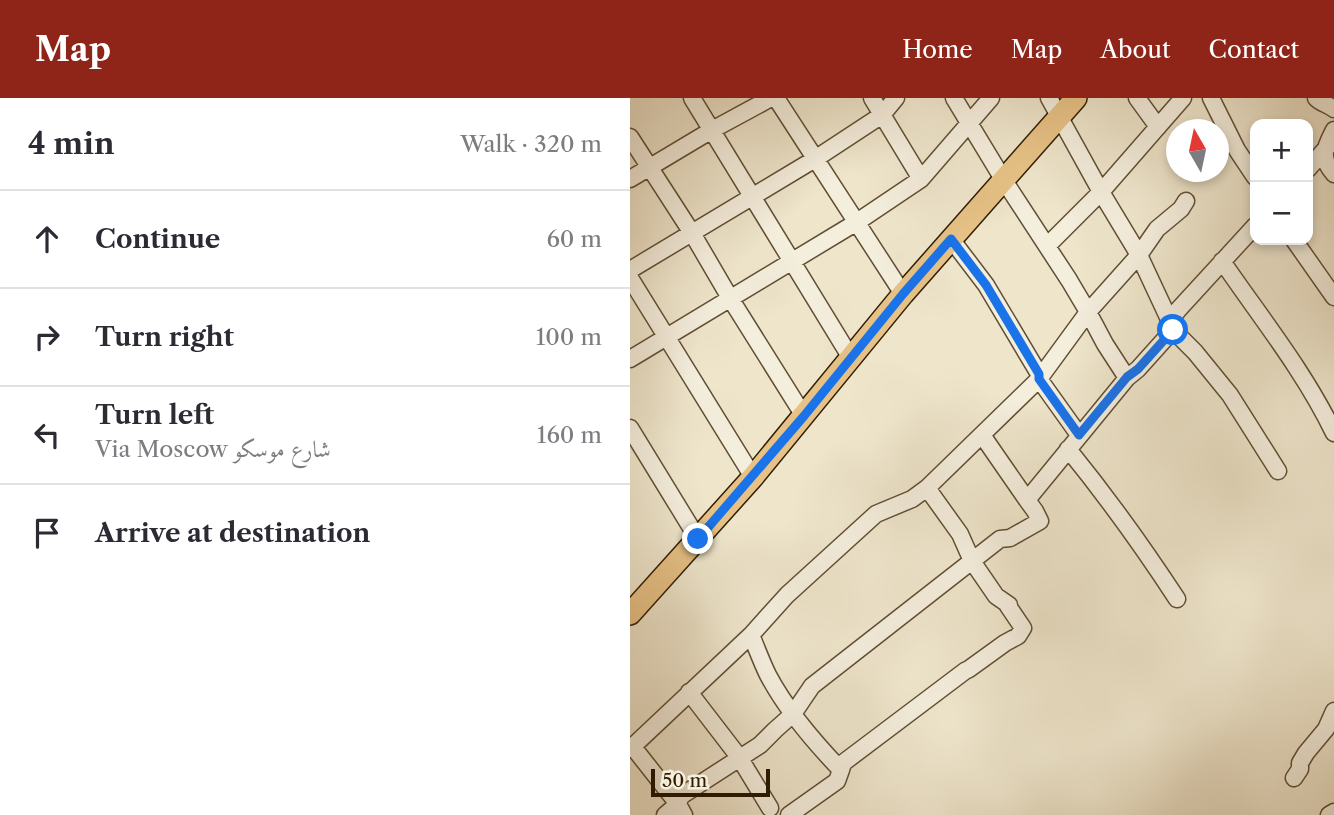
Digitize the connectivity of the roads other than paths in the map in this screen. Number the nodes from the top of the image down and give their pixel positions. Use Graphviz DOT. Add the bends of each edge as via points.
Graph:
graph roads {
  1 [pos="692,98"];
  2 [pos="771,98"];
  3 [pos="776,98"];
  4 [pos="872,98"];
  5 [pos="896,98"];
  6 [pos="954,98"];
  7 [pos="991,98"];
  8 [pos="1076,98"];
  9 [pos="1137,98"];
  10 [pos="1183,98"];
  11 [pos="1211,98"];
  12 [pos="1316,98"];
  13 [pos="1054,107"];
  14 [pos="1334,109"];
  15 [pos="882,115"];
  16 [pos="970,123"];
  17 [pos="1158,127"];
  18 [pos="712,130"];
  19 [pos="1334,130"];
  20 [pos="630,137"];
  21 [pos="1329,145"];
  22 [pos="815,159"];
  23 [pos="1313,163"];
  24 [pos="650,167"];
  25 [pos="1250,170"];
  26 [pos="1334,174"];
  27 [pos="630,179"];
  28 [pos="921,179"];
  29 [pos="1003,180"];
  30 [pos="1101,192"];
  31 [pos="752,197"];
  32 [pos="1186,201"];
  33 [pos="857,222"];
  34 [pos="1250,231"];
  35 [pos="692,233"];
  36 [pos="951,239"];
  37 [pos="1298,245"];
  38 [pos="1047,246"];
  39 [pos="1139,255"];
  40 [pos="792,261"];
  41 [pos="1222,261"];
  42 [pos="630,270"];
  43 [pos="630,278"];
  44 [pos="903,294"];
  45 [pos="1334,297"];
  46 [pos="730,298"];
  47 [pos="1088,312"];
  48 [pos="1173,330"];
  49 [pos="666,336"];
  50 [pos="851,358"];
  51 [pos="630,359"];
  52 [pos="1127,377"];
  53 [pos="1039,379"];
  54 [pos="804,416"];
  55 [pos="630,428"];
  56 [pos="1334,433"];
  57 [pos="982,435"];
  58 [pos="1079,435"];
  59 [pos="1068,449"];
  60 [pos="1278,471"];
  61 [pos="753,477"];
  62 [pos="927,488"];
  63 [pos="1027,500"];
  64 [pos="698,539"];
  65 [pos="971,561"];
  66 [pos="1177,599"];
  67 [pos="630,614"];
  68 [pos="751,635"];
  69 [pos="689,692"];
  70 [pos="1334,711"];
  71 [pos="793,714"];
  72 [pos="631,748"];
  73 [pos="739,757"];
  74 [pos="841,770"];
  75 [pos="1294,778"];
  76 [pos="676,811"];
  77 [pos="1334,811"];
  78 [pos="769,813"];
  79 [pos="789,815"];
  80 [pos="1329,815"];
  1 -- 18 [label="street"];
  2 -- 18 [label="street"];
  3 -- 22 [label="street"];
  4 -- 15 [label="street"];
  5 -- 15 [label="street"];
  6 -- 16 [label="street"];
  7 -- 16 [label="street"];
  8 -- 13 [label="main road"];
  9 -- 17 [label="street"];
  10 -- 17 [label="street"];
  11 -- 25 [label="street"];
  12 -- 14 [label="street"];
  13 -- 29 [label="main road"];
  13 -- 30 [label="street"];
  15 -- 22 [label="street"];
  15 -- 28 [label="street"];
  16 -- 28 [label="street"];
  16 -- 29 [label="street"];
  17 -- 30 [label="street"];
  18 -- 24 [label="street"];
  18 -- 31 [label="street"];
  19 -- 21 [label="street"];
  20 -- 24 [label="street"];
  21 -- 23 [label="street"];
  21 -- 26 [label="street" via="1327,166"];
  22 -- 31 [label="street"];
  22 -- 33 [label="street"];
  24 -- 27 [label="street"];
  24 -- 35 [label="street"];
  28 -- 33 [label="street"];
  29 -- 36 [label="main road"];
  29 -- 38 [label="street"];
  30 -- 38 [label="street"];
  30 -- 39 [label="street"];
  31 -- 35 [label="street"];
  31 -- 40 [label="street"];
  32 -- 39 [label="street"];
  33 -- 40 [label="street"];
  33 -- 44 [label="street"];
  34 -- 41 [label="street"];
  35 -- 42 [label="street"];
  35 -- 46 [label="street"];
  36 -- 44 [label="main road"];
  36 -- 53 [label="street" via="986,285"];
  37 -- 45 [label="street"];
  38 -- 47 [label="street"];
  39 -- 47 [label="street"];
  39 -- 48 [label="street"];
  40 -- 46 [label="street"];
  40 -- 50 [label="street"];
  41 -- 48 [label="street" via="1173,317"];
  41 -- 56 [label="street" via="1288,353"];
  43 -- 49 [label="street"];
  44 -- 50 [label="main road"];
  46 -- 49 [label="street"];
  46 -- 54 [label="street"];
  47 -- 52 [label="street"];
  47 -- 53 [label="street"];
  48 -- 52 [label="street"];
  48 -- 60 [label="street" via="1230,395"];
  49 -- 51 [label="street"];
  49 -- 61 [label="street"];
  50 -- 54 [label="main road"];
  52 -- 58 [label="street"];
  53 -- 57 [label="street"];
  53 -- 58 [label="street"];
  54 -- 61 [label="main road"];
  55 -- 64 [label="street"];
  57 -- 62 [label="street"];
  57 -- 63 [label="street"];
  58 -- 59 [label="street"];
  59 -- 63 [label="street"];
  59 -- 66 [label="street"];
  61 -- 64 [label="main road"];
  62 -- 65 [label="street" via="960,534"];
  62 -- 68 [label="street" via="876,514 787,595"];
  63 -- 65 [label="street" via="1040,520 1000,539"];
  64 -- 67 [label="main road"];
  65 -- 71 [label="street" via="813,686"];
  65 -- 74 [label="street" via="1023,628 843,763"];
  68 -- 69 [label="street"];
  68 -- 71 [label="street"];
  69 -- 72 [label="street"];
  69 -- 73 [label="street"];
  70 -- 75 [label="street"];
  71 -- 73 [label="street" via="760,745"];
  71 -- 74 [label="street"];
  72 -- 76 [label="street"];
  73 -- 76 [label="street" via="681,796"];
  73 -- 78 [label="street"];
  74 -- 79 [label="street" via="837,780"];
  77 -- 80 [label="street"];
}
